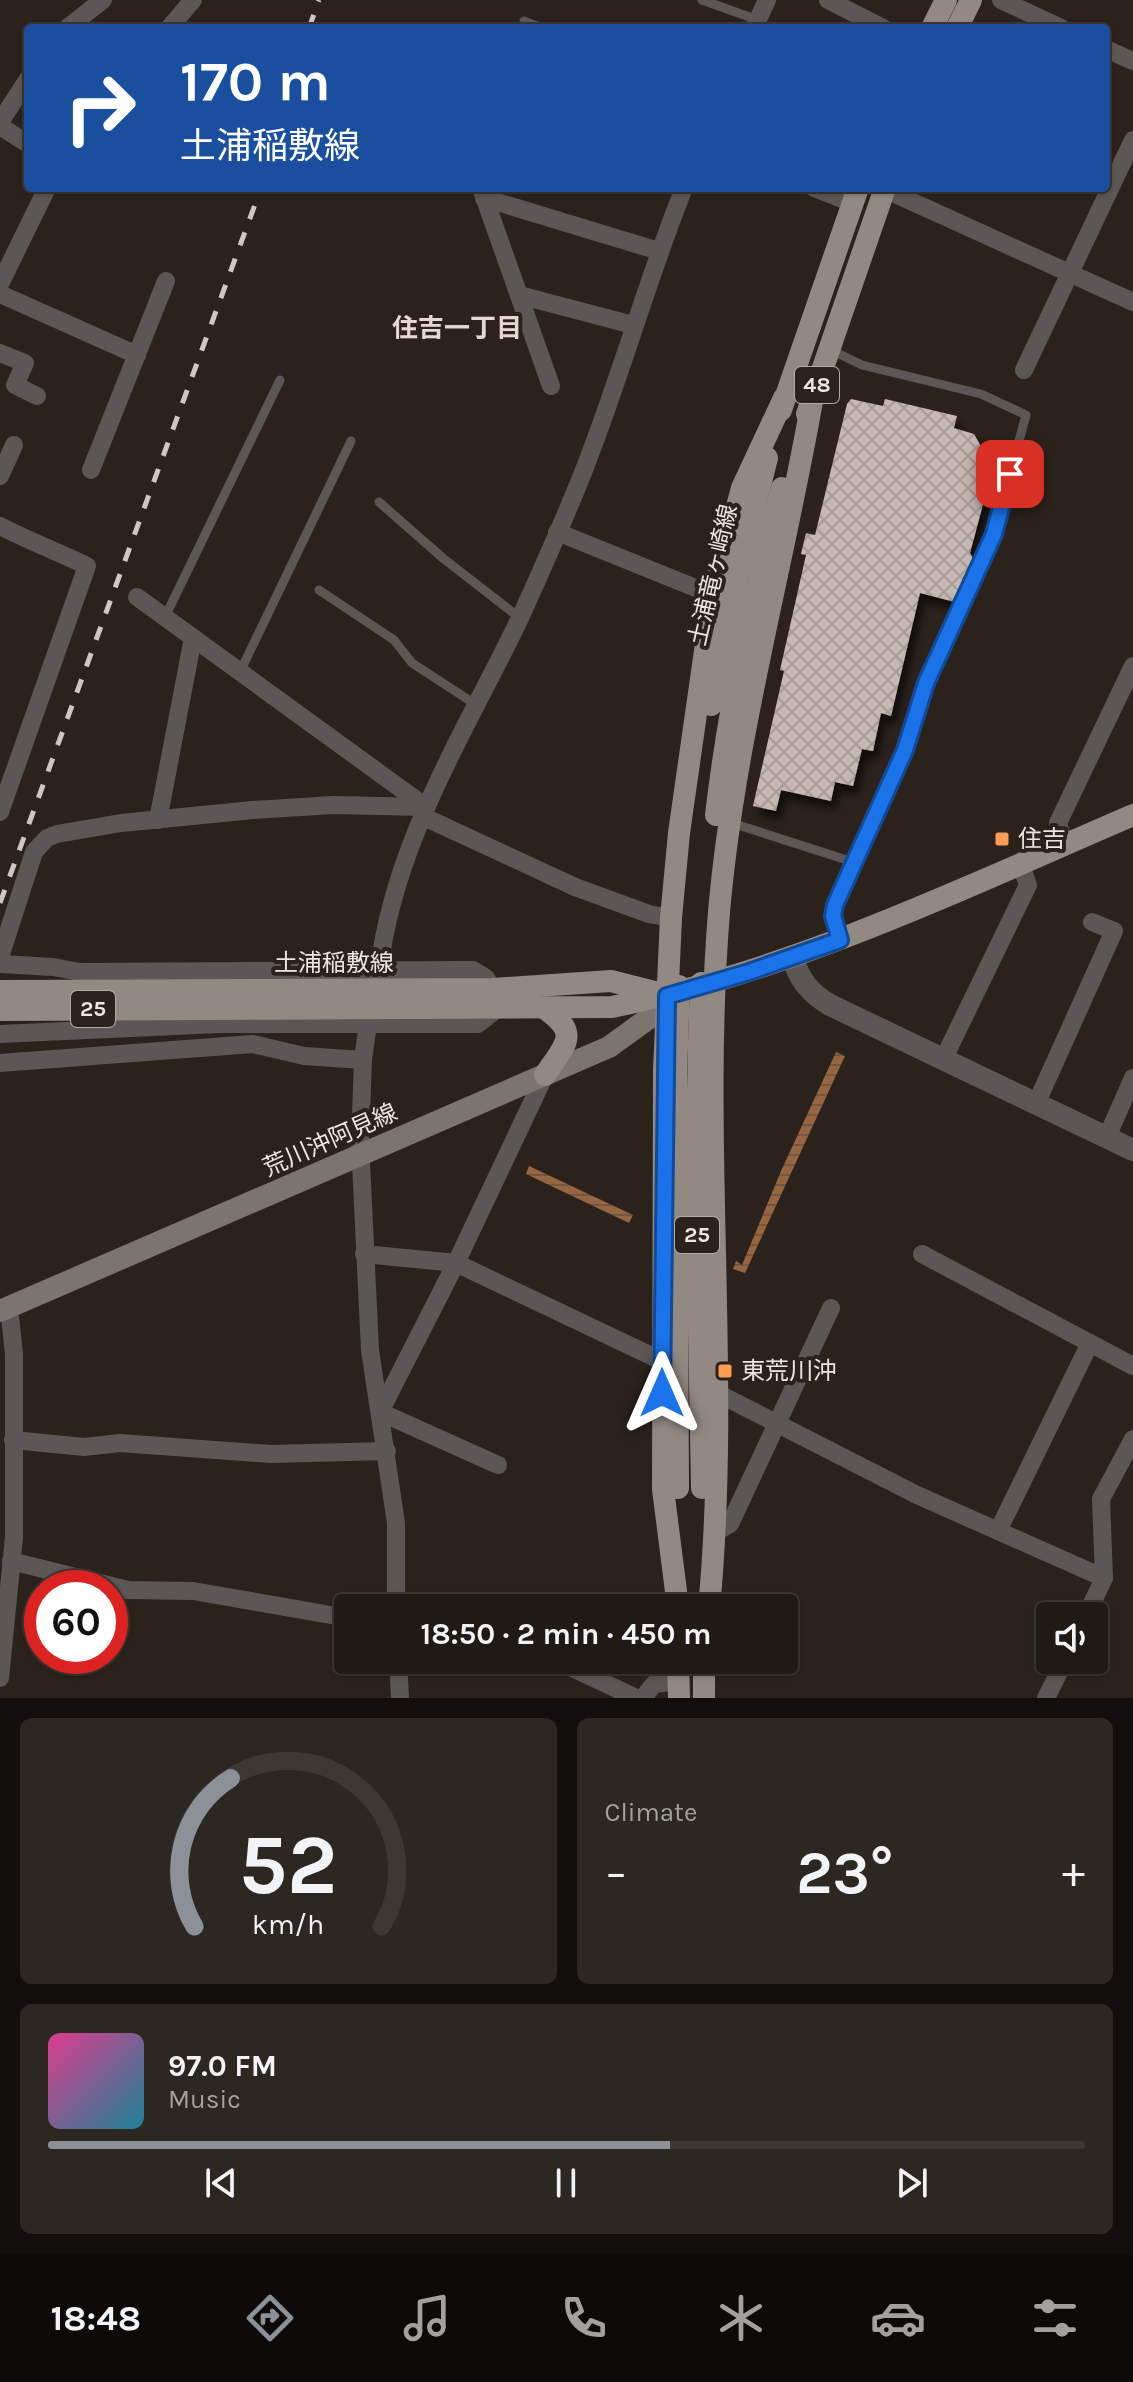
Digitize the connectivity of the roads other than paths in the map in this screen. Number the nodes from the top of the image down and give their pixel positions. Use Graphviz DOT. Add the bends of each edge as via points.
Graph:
graph roads {
  1 [pos="103,0"];
  2 [pos="193,0"];
  3 [pos="702,0"];
  4 [pos="767,0"];
  5 [pos="828,0"];
  6 [pos="946,0"];
  7 [pos="971,0"];
  8 [pos="1001,0"];
  9 [pos="524,21"];
  10 [pos="72,24"];
  11 [pos="172,24"];
  12 [pos="532,24"];
  13 [pos="756,24"];
  14 [pos="875,24"];
  15 [pos="934,24"];
  16 [pos="959,24"];
  17 [pos="1052,24"];
  18 [pos="1110,51"];
  19 [pos="1133,61"];
  20 [pos="24,85"];
  21 [pos="0,124"];
  22 [pos="1133,140"];
  23 [pos="24,141"];
  24 [pos="1110,189"];
  25 [pos="45,192"];
  26 [pos="682,192"];
  27 [pos="882,192"];
  28 [pos="892,192"];
  29 [pos="1109,192"];
  30 [pos="482,193"];
  31 [pos="855,195"];
  32 [pos="659,251"];
  33 [pos="1071,273"];
  34 [pos="166,281"];
  35 [pos="0,284"];
  36 [pos="0,294"];
  37 [pos="519,295"];
  38 [pos="1133,302"];
  39 [pos="633,325"];
  40 [pos="829,349"];
  41 [pos="0,353"];
  42 [pos="137,355"];
  43 [pos="1024,370"];
  44 [pos="280,380"];
  45 [pos="551,386"];
  46 [pos="37,396"];
  47 [pos="784,398"];
  48 [pos="812,401"];
  49 [pos="351,441"];
  50 [pos="14,445"];
  51 [pos="91,470"];
  52 [pos="0,476"];
  53 [pos="379,502"];
  54 [pos="0,528"];
  55 [pos="557,532"];
  56 [pos="746,582"];
  57 [pos="319,590"];
  58 [pos="713,595"];
  59 [pos="137,597"];
  60 [pos="165,617"];
  61 [pos="520,618"];
  62 [pos="193,638"];
  63 [pos="1133,666"];
  64 [pos="240,672"];
  65 [pos="475,704"];
  66 [pos="424,811"];
  67 [pos="0,812"];
  68 [pos="1133,815"];
  69 [pos="158,820"];
  70 [pos="729,822"];
  71 [pos="1064,844"];
  72 [pos="853,862"];
  73 [pos="1020,863"];
  74 [pos="671,918"];
  75 [pos="1092,922"];
  76 [pos="840,940"];
  77 [pos="0,957"];
  78 [pos="793,958"];
  79 [pos="0,964"];
  80 [pos="379,970"];
  81 [pos="691,987"];
  82 [pos="0,991"];
  83 [pos="495,998"];
  84 [pos="185,1000"];
  85 [pos="544,1008"];
  86 [pos="0,1010"];
  87 [pos="368,1023"];
  88 [pos="218,1024"];
  89 [pos="246,1024"];
  90 [pos="0,1034"];
  91 [pos="246,1045"];
  92 [pos="219,1047"];
  93 [pos="363,1060"];
  94 [pos="943,1060"];
  95 [pos="0,1063"];
  96 [pos="545,1075"];
  97 [pos="1133,1078"];
  98 [pos="1036,1104"];
  99 [pos="1107,1137"];
  100 [pos="1133,1150"];
  101 [pos="361,1155"];
  102 [pos="364,1254"];
  103 [pos="922,1254"];
  104 [pos="456,1263"];
  105 [pos="831,1308"];
  106 [pos="4,1309"];
  107 [pos="1090,1343"];
  108 [pos="662,1361"];
  109 [pos="1133,1366"];
  110 [pos="717,1393"];
  111 [pos="380,1412"];
  112 [pos="778,1424"];
  113 [pos="1133,1439"];
  114 [pos="13,1440"];
  115 [pos="387,1451"];
  116 [pos="498,1465"];
  117 [pos="998,1531"];
  118 [pos="716,1532"];
  119 [pos="11,1561"];
  120 [pos="1104,1578"];
  121 [pos="396,1594"];
  122 [pos="676,1594"];
  123 [pos="678,1594"];
  124 [pos="706,1594"];
  125 [pos="708,1594"];
  126 [pos="1093,1602"];
  127 [pos="334,1616"];
  128 [pos="399,1674"];
  129 [pos="585,1674"];
  130 [pos="704,1674"];
  131 [pos="1058,1674"];
  132 [pos="0,1678"];
  133 [pos="679,1680"];
  134 [pos="400,1698"];
  135 [pos="636,1698"];
  136 [pos="643,1698"];
  137 [pos="704,1698"];
  138 [pos="1046,1698"];
  1 -- 10 [label="street"];
  2 -- 11 [label="street"];
  3 -- 13 [label="lane"];
  4 -- 13 [label="street"];
  5 -- 14 [label="street"];
  6 -- 15 [label="main road"];
  7 -- 16 [label="main road"];
  8 -- 17 [label="street"];
  9 -- 12 [label="lane"];
  18 -- 19 [label="street"];
  20 -- 21 [label="street"];
  21 -- 23 [label="street"];
  22 -- 24 [label="street"];
  25 -- 35 [label="street"];
  26 -- 32 [label="street"];
  27 -- 40 [label="main road, 土浦竜ヶ崎線 / 48"];
  28 -- 33 [label="street"];
  29 -- 33 [label="street"];
  30 -- 32 [label="street"];
  30 -- 37 [label="street"];
  31 -- 47 [label="main road, 土浦竜ヶ崎線 / 48"];
  32 -- 39 [label="street"];
  33 -- 38 [label="street"];
  33 -- 43 [label="street"];
  34 -- 42 [label="street"];
  36 -- 42 [label="street"];
  37 -- 39 [label="street"];
  37 -- 45 [label="street"];
  39 -- 55 [label="street"];
  40 -- 48 [label="main road, 土浦竜ヶ崎線 / 48"];
  40 -- 72 [label="lane" via="862,365 981,394 1026,415 994,534"];
  41 -- 46 [label="street" via="25,363 15,385"];
  42 -- 51 [label="street"];
  44 -- 60 [label="lane"];
  47 -- 56 [label="main road, 土浦竜ヶ崎線 / 48"];
  47 -- 58 [label="main road" via="742,488"];
  48 -- 56 [label="main road, 土浦竜ヶ崎線 / 48"];
  48 -- 70 [label="main road"];
  49 -- 64 [label="lane"];
  50 -- 52 [label="street"];
  53 -- 61 [label="lane"];
  54 -- 67 [label="street" via="87,566"];
  55 -- 58 [label="street"];
  55 -- 61 [label="street"];
  56 -- 81 [label="main road, 土浦竜ヶ崎線 / 48" via="699,772 682,925"];
  57 -- 65 [label="lane" via="394,640 412,663"];
  58 -- 74 [label="main road"];
  59 -- 60 [label="street"];
  60 -- 62 [label="street"];
  61 -- 65 [label="street"];
  62 -- 64 [label="street"];
  62 -- 69 [label="street"];
  63 -- 71 [label="street" via="1058,823"];
  64 -- 66 [label="street"];
  65 -- 66 [label="street"];
  66 -- 69 [label="street" via="333,805"];
  66 -- 74 [label="street" via="575,887"];
  66 -- 80 [label="street" via="395,889"];
  68 -- 71 [label="main road"];
  69 -- 77 [label="street" via="47,838 34,852"];
  70 -- 72 [label="lane"];
  70 -- 81 [label="main road" via="719,914"];
  71 -- 73 [label="main road"];
  72 -- 76 [label="lane" via="833,916"];
  73 -- 76 [label="main road"];
  73 -- 94 [label="street" via="1028,885"];
  74 -- 81 [label="main road"];
  75 -- 98 [label="street" via="1114,931"];
  76 -- 78 [label="main road"];
  78 -- 81 [label="main road"];
  78 -- 94 [label="street" via="802,982 814,995"];
  79 -- 80 [label="street" via="80,972"];
  80 -- 83 [label="street" via="473,970 486,978"];
  81 -- 83 [label="main road, 土浦稲敷線 / 25" via="611,981"];
  81 -- 85 [label="main road, 土浦稲敷線 / 25" via="612,1007"];
  81 -- 96 [label="main road, 荒川沖阿見線" via="621,1041"];
  81 -- 108 [label="main road"];
  81 -- 110 [label="main road" via="713,1058"];
  81 -- 123 [label="main road, 25, bridge" via="676,1075"];
  81 -- 124 [label="main road, 25, bridge"];
  82 -- 84 [label="main road, 土浦稲敷線 / 25"];
  83 -- 84 [label="main road, 土浦稲敷線 / 25"];
  83 -- 85 [label="main road, 土浦稲敷線 / 25"];
  83 -- 87 [label="street" via="478,1024"];
  84 -- 86 [label="main road, 土浦稲敷線 / 25"];
  85 -- 96 [label="main road" via="564,1022 567,1033"];
  87 -- 89 [label="street"];
  87 -- 93 [label="street"];
  88 -- 89 [label="street"];
  88 -- 90 [label="street"];
  88 -- 92 [label="street"];
  89 -- 91 [label="street"];
  91 -- 92 [label="street"];
  91 -- 93 [label="street"];
  92 -- 95 [label="street"];
  93 -- 101 [label="street"];
  94 -- 98 [label="street"];
  96 -- 101 [label="main road, 荒川沖阿見線"];
  96 -- 104 [label="street"];
  97 -- 99 [label="street"];
  98 -- 99 [label="street"];
  99 -- 100 [label="street"];
  101 -- 102 [label="street"];
  101 -- 106 [label="main road, 荒川沖阿見線"];
  102 -- 104 [label="street"];
  102 -- 111 [label="street"];
  103 -- 107 [label="street"];
  104 -- 108 [label="street"];
  104 -- 111 [label="street"];
  105 -- 112 [label="street"];
  106 -- 114 [label="street" via="14,1354"];
  107 -- 109 [label="street"];
  107 -- 117 [label="street"];
  108 -- 122 [label="main road" via="663,1489"];
  110 -- 112 [label="street"];
  110 -- 118 [label="main road"];
  111 -- 115 [label="street"];
  111 -- 116 [label="street"];
  112 -- 117 [label="street"];
  112 -- 118 [label="street" via="730,1524"];
  113 -- 120 [label="street" via="1101,1499"];
  114 -- 115 [label="street" via="271,1454"];
  114 -- 119 [label="street"];
  115 -- 121 [label="street" via="396,1523"];
  117 -- 120 [label="street"];
  118 -- 125 [label="main road"];
  119 -- 127 [label="street" via="128,1590 193,1591"];
  119 -- 132 [label="street"];
  120 -- 126 [label="street"];
  128 -- 134 [label="street"];
  129 -- 135 [label="street"];
  130 -- 137 [label="main road"];
  131 -- 138 [label="street"];
  133 -- 136 [label="street" via="654,1684"];
}
